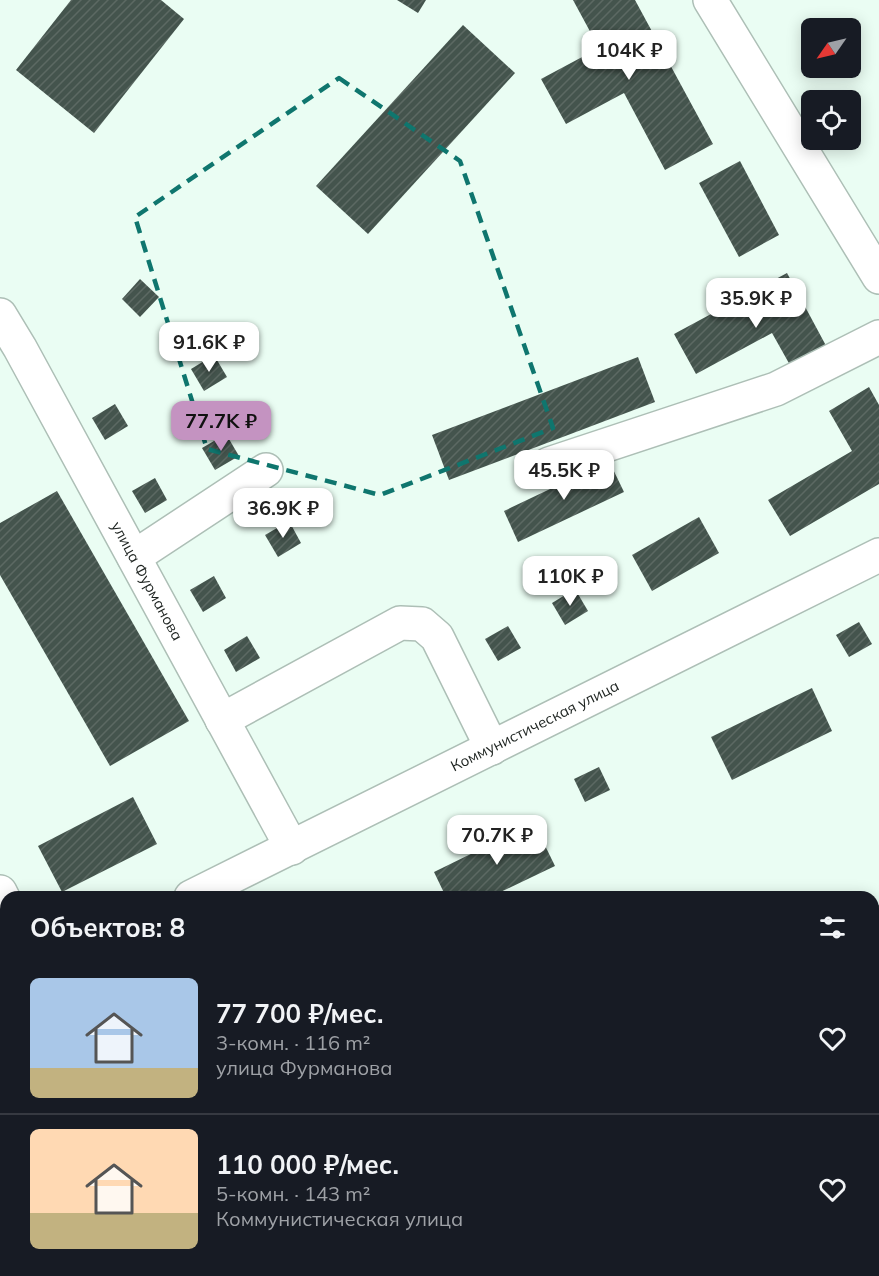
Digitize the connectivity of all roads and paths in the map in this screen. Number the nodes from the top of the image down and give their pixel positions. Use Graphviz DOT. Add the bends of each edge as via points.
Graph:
graph roads {
  1 [pos="710,0"];
  2 [pos="879,277"];
  3 [pos="0,315"];
  4 [pos="879,337"];
  5 [pos="549,464"];
  6 [pos="266,470"];
  7 [pos="879,555"];
  8 [pos="134,557"];
  9 [pos="222,720"];
  10 [pos="492,748"];
  11 [pos="292,848"];
  12 [pos="213,891"];
  1 -- 2 [label="street"];
  3 -- 8 [label="street, улица Фурманова"];
  4 -- 5 [label="street" via="777,389"];
  6 -- 8 [label="street"];
  7 -- 10 [label="street, Коммунистическая улица"];
  8 -- 9 [label="street, улица Фурманова"];
  9 -- 10 [label="street" via="400,623 422,624 437,637"];
  9 -- 11 [label="street, улица Фурманова"];
  10 -- 11 [label="street, Коммунистическая улица"];
  11 -- 12 [label="street, Коммунистическая улица"];
}
